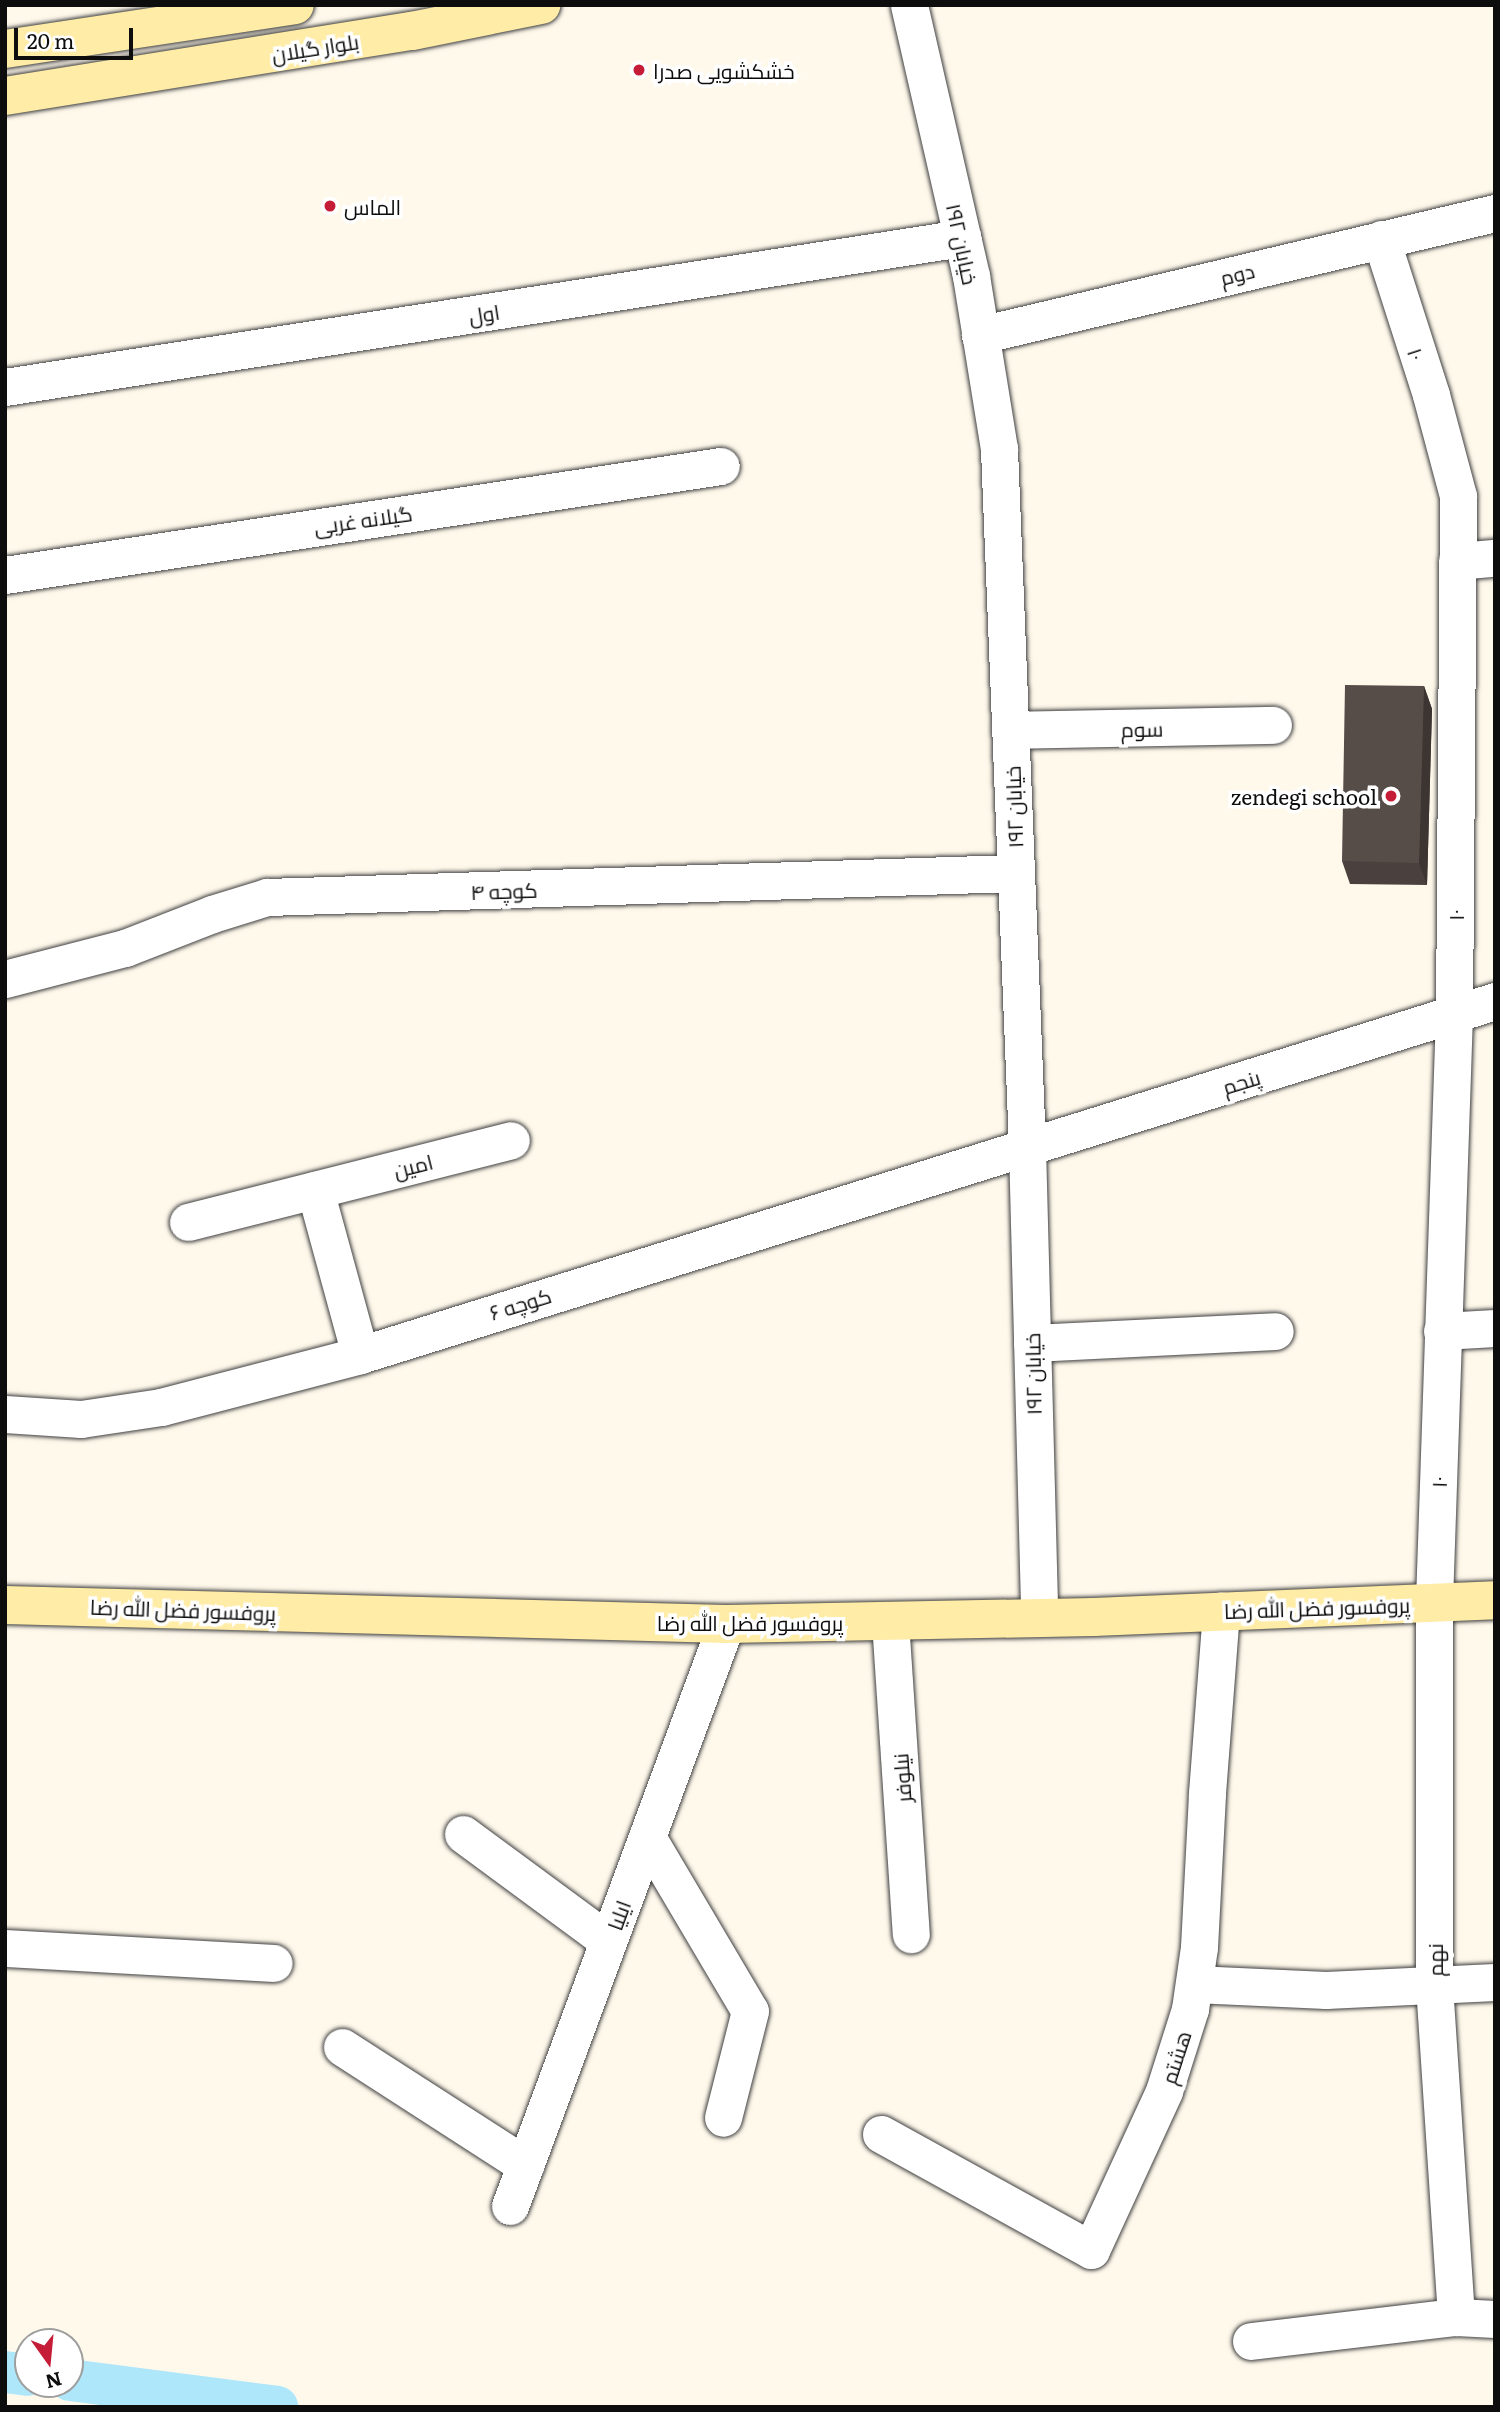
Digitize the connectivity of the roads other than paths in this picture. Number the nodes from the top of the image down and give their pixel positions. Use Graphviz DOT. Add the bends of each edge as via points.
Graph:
graph roads {
  1 [pos="295,5"];
  2 [pos="301,5"];
  3 [pos="541,5"];
  4 [pos="909,5"];
  5 [pos="312,48"];
  6 [pos="5,49"];
  7 [pos="5,96"];
  8 [pos="1495,213"];
  9 [pos="962,238"];
  10 [pos="1381,239"];
  11 [pos="981,335"];
  12 [pos="5,387"];
  13 [pos="721,466"];
  14 [pos="1495,558"];
  15 [pos="1457,561"];
  16 [pos="5,575"];
  17 [pos="1273,725"];
  18 [pos="1010,730"];
  19 [pos="1016,873"];
  20 [pos="5,979"];
  21 [pos="1495,1001"];
  22 [pos="1454,1014"];
  23 [pos="511,1140"];
  24 [pos="1027,1147"];
  25 [pos="315,1189"];
  26 [pos="188,1222"];
  27 [pos="1495,1328"];
  28 [pos="1275,1331"];
  29 [pos="1442,1331"];
  30 [pos="1032,1343"];
  31 [pos="359,1355"];
  32 [pos="5,1415"];
  33 [pos="1495,1600"];
  34 [pos="1434,1602"];
  35 [pos="5,1605"];
  36 [pos="1221,1611"];
  37 [pos="1039,1618"];
  38 [pos="890,1621"];
  39 [pos="726,1624"];
  40 [pos="463,1834"];
  41 [pos="647,1838"];
  42 [pos="911,1934"];
  43 [pos="608,1941"];
  44 [pos="5,1948"];
  45 [pos="274,1963"];
  46 [pos="1495,1982"];
  47 [pos="1194,1984"];
  48 [pos="1434,1985"];
  49 [pos="342,2047"];
  50 [pos="723,2118"];
  51 [pos="881,2134"];
  52 [pos="525,2165"];
  53 [pos="510,2206"];
  54 [pos="1455,2317"];
  55 [pos="1495,2319"];
  56 [pos="1251,2342"];
  1 -- 6 [label="main road"];
  2 -- 5 [label="street"];
  3 -- 5 [label="main road, بلوار گیلان"];
  4 -- 9 [label="street, خیابان ۱۹۲"];
  5 -- 7 [label="main road, بلوار گیلان"];
  8 -- 10 [label="street, دوم"];
  9 -- 11 [label="street, خیابان ۱۹۲"];
  9 -- 12 [label="street, اول"];
  10 -- 11 [label="street, دوم"];
  10 -- 15 [label="street, ۱۰" via="1458,496"];
  11 -- 18 [label="street, خیابان ۱۹۲" via="999,449"];
  13 -- 16 [label="street, گیلانه غربی"];
  14 -- 15 [label="street"];
  15 -- 22 [label="street, ۱۰"];
  17 -- 18 [label="street, سوم"];
  18 -- 19 [label="street, خیابان ۱۹۲"];
  19 -- 20 [label="street, کوچه ۴" via="267,897 125,948"];
  19 -- 24 [label="street, خیابان ۱۹۲"];
  21 -- 22 [label="street, پنجم"];
  22 -- 24 [label="street, پنجم"];
  22 -- 29 [label="street, ۱۰"];
  23 -- 25 [label="street, امین"];
  24 -- 30 [label="street, خیابان ۱۹۲"];
  24 -- 31 [label="street, کوچه ۶"];
  25 -- 26 [label="street, امین"];
  25 -- 31 [label="street"];
  27 -- 29 [label="street"];
  28 -- 30 [label="street"];
  29 -- 34 [label="street, ۱۰"];
  30 -- 37 [label="street, خیابان ۱۹۲"];
  31 -- 32 [label="street, کوچه ۶" via="161,1407 81,1419"];
  33 -- 34 [label="main road, پروفسور فضل الله رضا"];
  34 -- 36 [label="main road, پروفسور فضل الله رضا"];
  34 -- 48 [label="street, نهم"];
  35 -- 39 [label="main road, پروفسور فضل الله رضا"];
  36 -- 37 [label="main road, پروفسور فضل الله رضا"];
  36 -- 47 [label="street, هشتم"];
  37 -- 38 [label="main road, پروفسور فضل الله رضا"];
  38 -- 39 [label="main road, پروفسور فضل الله رضا"];
  38 -- 42 [label="street, نیلوفر"];
  39 -- 41 [label="street, ایلیا"];
  40 -- 43 [label="street"];
  41 -- 43 [label="street, ایلیا"];
  41 -- 50 [label="street" via="751,2011"];
  43 -- 52 [label="street, ایلیا"];
  44 -- 45 [label="street"];
  46 -- 48 [label="street"];
  47 -- 48 [label="street" via="1326,1990"];
  47 -- 51 [label="street, هشتم" via="1164,2091 1091,2250"];
  48 -- 54 [label="street, نهم"];
  49 -- 52 [label="street"];
  52 -- 53 [label="street, ایلیا"];
  54 -- 55 [label="street"];
  54 -- 56 [label="street"];
}
